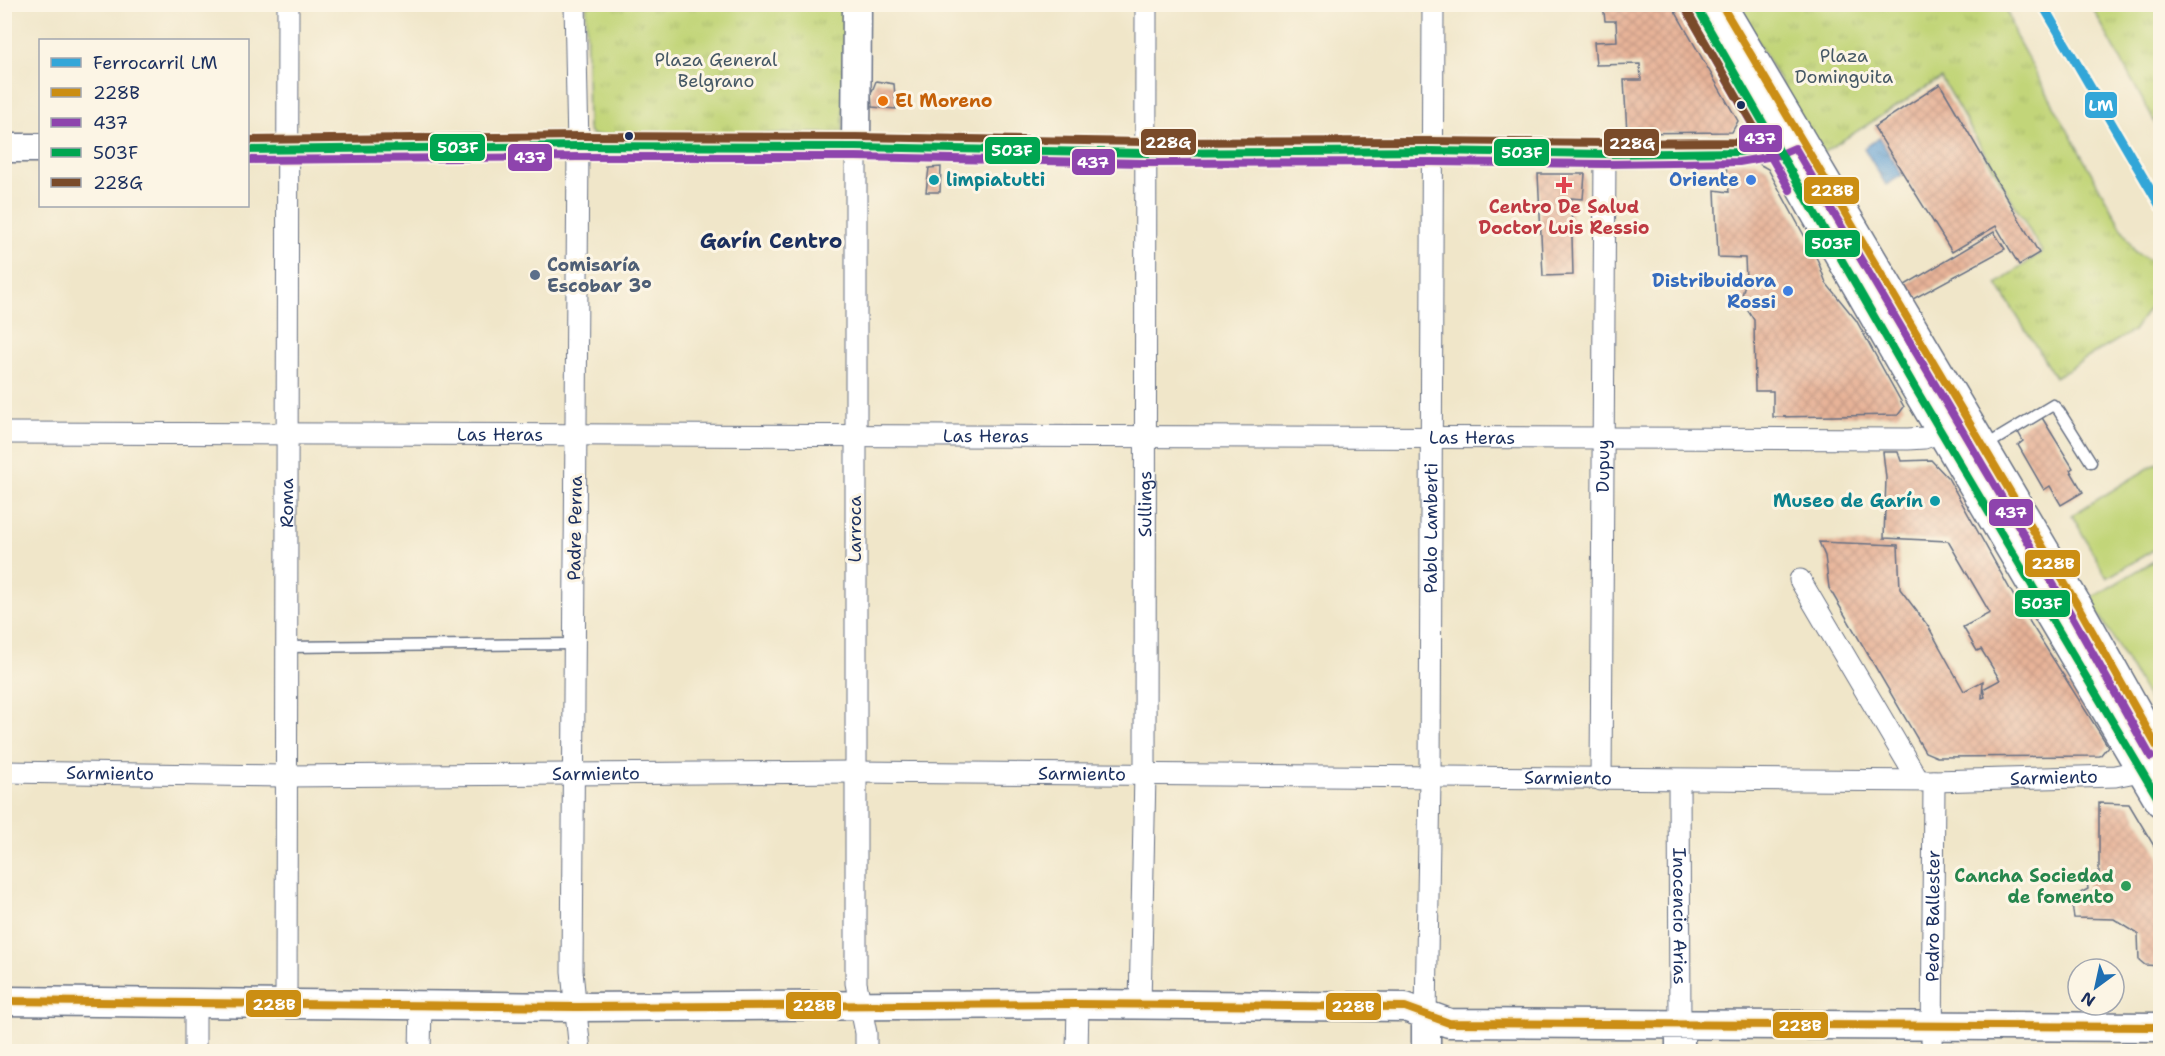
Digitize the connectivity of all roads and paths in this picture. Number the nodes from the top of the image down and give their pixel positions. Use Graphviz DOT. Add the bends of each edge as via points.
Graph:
graph roads {
  1 [pos="288,4"];
  2 [pos="575,4"];
  3 [pos="857,4"];
  4 [pos="1146,4"];
  5 [pos="1433,4"];
  6 [pos="1695,4"];
  7 [pos="1721,4"];
  8 [pos="1787,140"];
  9 [pos="578,146"];
  10 [pos="856,147"];
  11 [pos="4,148"];
  12 [pos="39,148"];
  13 [pos="249,150"];
  14 [pos="289,151"];
  15 [pos="1432,151"];
  16 [pos="1144,153"];
  17 [pos="1605,154"];
  18 [pos="1954,428"];
  19 [pos="4,433"];
  20 [pos="577,433"];
  21 [pos="288,434"];
  22 [pos="856,435"];
  23 [pos="1431,436"];
  24 [pos="1147,437"];
  25 [pos="1603,439"];
  26 [pos="1982,448"];
  27 [pos="2091,462"];
  28 [pos="1800,580"];
  29 [pos="573,644"];
  30 [pos="286,647"];
  31 [pos="2154,764"];
  32 [pos="4,772"];
  33 [pos="854,772"];
  34 [pos="1145,774"];
  35 [pos="573,775"];
  36 [pos="285,776"];
  37 [pos="1430,778"];
  38 [pos="1601,780"];
  39 [pos="1679,780"];
  40 [pos="1926,780"];
  41 [pos="2160,802"];
  42 [pos="4,1001"];
  43 [pos="195,1003"];
  44 [pos="286,1003"];
  45 [pos="421,1003"];
  46 [pos="1078,1004"];
  47 [pos="1140,1005"];
  48 [pos="861,1006"];
  49 [pos="577,1007"];
  50 [pos="1426,1014"];
  51 [pos="2160,1027"];
  52 [pos="1680,1039"];
  53 [pos="1932,1039"];
  54 [pos="195,1052"];
  55 [pos="420,1052"];
  56 [pos="580,1052"];
  57 [pos="866,1052"];
  58 [pos="1077,1052"];
  59 [pos="1426,1052"];
  1 -- 14 [label="street, Roma"];
  2 -- 9 [label="street, Padre Perna"];
  3 -- 10 [label="street, Larroca"];
  4 -- 16 [label="street, Sullings"];
  5 -- 15 [label="street, Pablo Lamberti"];
  6 -- 8 [label="street"];
  7 -- 8 [label="street"];
  8 -- 17 [label="street" via="1738,152"];
  8 -- 18 [label="street"];
  9 -- 10 [label="street"];
  9 -- 14 [label="street"];
  9 -- 20 [label="street, Padre Perna"];
  10 -- 16 [label="street"];
  10 -- 22 [label="street, Larroca"];
  11 -- 12 [label="street"];
  13 -- 14 [label="street"];
  14 -- 21 [label="street, Roma"];
  15 -- 16 [label="street"];
  15 -- 17 [label="street"];
  15 -- 23 [label="street, Pablo Lamberti"];
  16 -- 24 [label="street, Sullings"];
  17 -- 25 [label="street, Dupuy"];
  18 -- 25 [label="street, Las Heras" via="1924,438"];
  18 -- 26 [label="street"];
  18 -- 31 [label="street"];
  19 -- 21 [label="street, Las Heras"];
  20 -- 21 [label="street, Las Heras"];
  20 -- 22 [label="street, Las Heras"];
  20 -- 29 [label="street, Padre Perna"];
  21 -- 30 [label="street, Roma"];
  22 -- 24 [label="street, Las Heras"];
  22 -- 33 [label="street, Larroca"];
  23 -- 24 [label="street, Las Heras"];
  23 -- 25 [label="street, Las Heras"];
  23 -- 37 [label="street, Pablo Lamberti"];
  24 -- 34 [label="street, Sullings"];
  25 -- 38 [label="street, Dupuy"];
  26 -- 27 [label="lane" via="2053,405"];
  26 -- 31 [label="street" via="2078,606"];
  28 -- 40 [label="street"];
  29 -- 30 [label="lane"];
  29 -- 35 [label="street, Padre Perna"];
  30 -- 36 [label="street, Roma"];
  31 -- 40 [label="street, Sarmiento" via="2115,776"];
  31 -- 41 [label="street"];
  32 -- 36 [label="street, Sarmiento"];
  33 -- 34 [label="street, Sarmiento"];
  33 -- 35 [label="street, Sarmiento"];
  33 -- 48 [label="street, Larroca" via="856,983"];
  34 -- 37 [label="street, Sarmiento"];
  34 -- 47 [label="street, Sullings"];
  35 -- 36 [label="street, Sarmiento"];
  35 -- 49 [label="street, Padre Perna" via="572,971"];
  36 -- 44 [label="street, Roma"];
  37 -- 38 [label="street, Sarmiento"];
  37 -- 50 [label="street, Pablo Lamberti"];
  38 -- 39 [label="street, Sarmiento"];
  39 -- 40 [label="street, Sarmiento"];
  39 -- 52 [label="street, Inocencio Arias"];
  40 -- 53 [label="street, Pedro Ballester"];
  42 -- 43 [label="street"];
  43 -- 44 [label="street"];
  43 -- 54 [label="street"];
  44 -- 45 [label="street"];
  45 -- 49 [label="street"];
  45 -- 55 [label="street"];
  46 -- 47 [label="street"];
  46 -- 48 [label="street"];
  46 -- 58 [label="street"];
  47 -- 50 [label="street" via="1405,1007"];
  48 -- 49 [label="street"];
  48 -- 57 [label="street, Larroca"];
  49 -- 56 [label="street, Padre Perna"];
  50 -- 52 [label="street" via="1449,1023"];
  50 -- 59 [label="street, Pablo Lamberti"];
  51 -- 53 [label="street"];
  52 -- 53 [label="street"];
}
